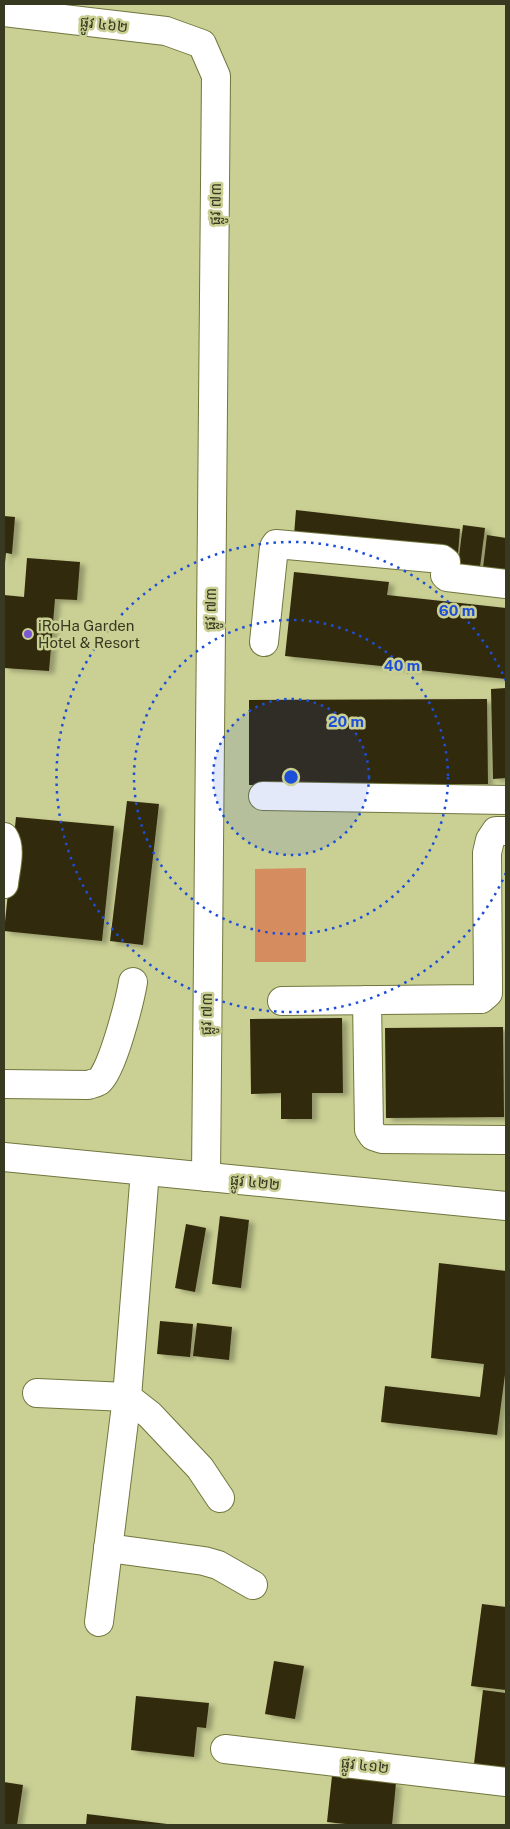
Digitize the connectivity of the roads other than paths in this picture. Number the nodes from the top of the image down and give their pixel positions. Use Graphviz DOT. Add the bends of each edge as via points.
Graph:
graph roads {
  1 [pos="4,12"];
  2 [pos="202,44"];
  3 [pos="506,584"];
  4 [pos="264,642"];
  5 [pos="263,796"];
  6 [pos="506,800"];
  7 [pos="506,831"];
  8 [pos="4,837"];
  9 [pos="4,884"];
  10 [pos="133,982"];
  11 [pos="367,1000"];
  12 [pos="282,1001"];
  13 [pos="4,1084"];
  14 [pos="506,1140"];
  15 [pos="4,1157"];
  16 [pos="146,1171"];
  17 [pos="206,1177"];
  18 [pos="506,1206"];
  19 [pos="37,1394"];
  20 [pos="127,1397"];
  21 [pos="220,1498"];
  22 [pos="108,1548"];
  23 [pos="253,1585"];
  24 [pos="98,1622"];
  25 [pos="224,1749"];
  26 [pos="506,1782"];
  1 -- 2 [label="street, ផ្លូវ ៤៦២" via="166,31"];
  2 -- 17 [label="street, ផ្លូវ ៧៣" via="216,76"];
  3 -- 4 [label="street" via="447,577 446,562 442,559 276,544"];
  5 -- 6 [label="street"];
  7 -- 11 [label="street" via="496,831 487,853 488,993 481,998"];
  8 -- 9 [label="street" via="8,849"];
  10 -- 13 [label="street" via="124,1023 99,1081 88,1085"];
  11 -- 12 [label="street"];
  11 -- 14 [label="street" via="369,1130 373,1136 382,1139"];
  15 -- 16 [label="street, ផ្លូវ ៤២២"];
  16 -- 17 [label="street, ផ្លូវ ៤២២"];
  16 -- 20 [label="street"];
  17 -- 18 [label="street, ផ្លូវ ៤២២"];
  19 -- 20 [label="street"];
  20 -- 21 [label="street" via="200,1468"];
  20 -- 22 [label="street"];
  22 -- 23 [label="street" via="204,1560"];
  22 -- 24 [label="street"];
  25 -- 26 [label="street, ផ្លូវ ៤១២"];
}
